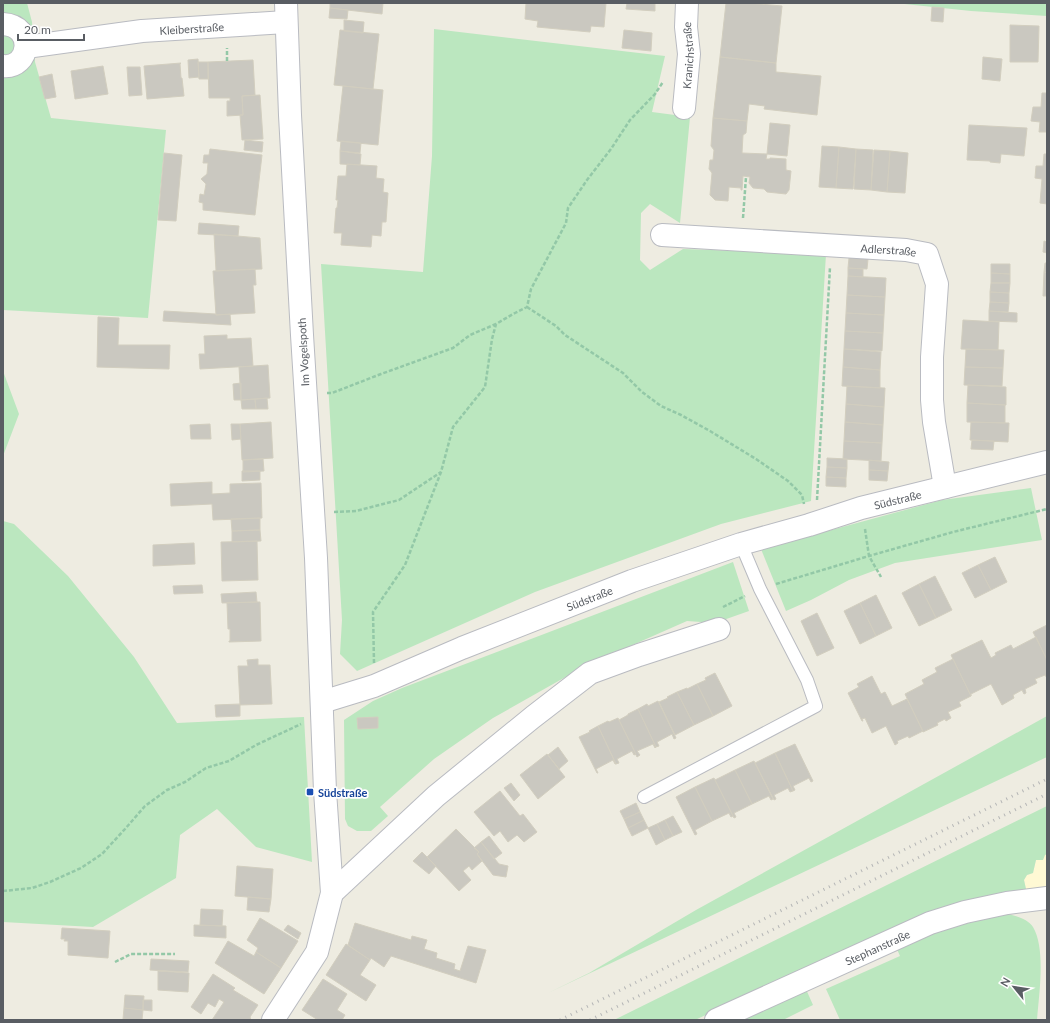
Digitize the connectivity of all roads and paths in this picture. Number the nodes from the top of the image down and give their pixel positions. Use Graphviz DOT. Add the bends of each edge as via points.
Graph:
graph roads {
  1 [pos="687,3"];
  2 [pos="286,12"];
  3 [pos="3,24"];
  4 [pos="26,47"];
  5 [pos="3,66"];
  6 [pos="664,80"];
  7 [pos="684,108"];
  8 [pos="746,177"];
  9 [pos="662,235"];
  10 [pos="741,240"];
  11 [pos="831,245"];
  12 [pos="527,307"];
  13 [pos="496,324"];
  14 [pos="306,396"];
  15 [pos="1047,462"];
  16 [pos="442,472"];
  17 [pos="945,487"];
  18 [pos="861,508"];
  19 [pos="1047,509"];
  20 [pos="314,512"];
  21 [pos="813,524"];
  22 [pos="741,544"];
  23 [pos="869,556"];
  24 [pos="881,577"];
  25 [pos="760,589"];
  26 [pos="719,629"];
  27 [pos="374,686"];
  28 [pos="323,711"];
  29 [pos="644,797"];
  30 [pos="3,891"];
  31 [pos="332,893"];
  32 [pos="1047,898"];
  33 [pos="175,954"];
  34 [pos="115,962"];
  35 [pos="273,1020"];
  36 [pos="716,1020"];
  1 -- 7 [label="street, Kranichstraße" via="689,54"];
  2 -- 4 [label="street, Kleiberstraße"];
  2 -- 14 [label="street, Im Vogelspoth"];
  3 -- 4 [label="street" via="11,24 20,30 25,37"];
  4 -- 5 [label="street" via="23,56 16,63"];
  6 -- 12 [label="path" via="655,94 630,120 568,208 566,223 531,289"];
  8 -- 10 [label="path"];
  9 -- 10 [label="street, Adlerstraße"];
  10 -- 11 [label="street, Adlerstraße"];
  11 -- 17 [label="street, Adlerstraße" via="906,250 927,254 937,284 932,400"];
  11 -- 21 [label="path"];
  12 -- 13 [label="path"];
  12 -- 21 [label="path" via="623,373 661,406 716,434 788,481 802,495"];
  13 -- 14 [label="path" via="470,335 453,348 332,392"];
  13 -- 16 [label="path" via="484,387 453,427"];
  14 -- 20 [label="street, Im Vogelspoth"];
  15 -- 17 [label="street, Südstraße"];
  16 -- 20 [label="path" via="399,500 356,511"];
  16 -- 27 [label="path" via="404,565 373,612"];
  17 -- 18 [label="street, Südstraße"];
  18 -- 21 [label="street, Südstraße"];
  18 -- 23 [label="path"];
  19 -- 23 [label="path"];
  20 -- 28 [label="street, Im Vogelspoth"];
  21 -- 22 [label="street, Südstraße"];
  22 -- 25 [label="lane"];
  22 -- 27 [label="street, Südstraße" via="632,581 462,648"];
  23 -- 24 [label="path"];
  23 -- 25 [label="path"];
  25 -- 29 [label="lane" via="807,680 816,706"];
  26 -- 31 [label="street" via="590,673 436,796"];
  27 -- 28 [label="street, Südstraße"];
  28 -- 30 [label="path" via="229,761 206,768 167,790 145,806 102,854 81,868 32,888"];
  28 -- 31 [label="street"];
  31 -- 35 [label="street" via="317,952"];
  32 -- 36 [label="street, Stephanstraße" via="1007,903 930,923"];
  33 -- 34 [label="path" via="131,954"];
}
